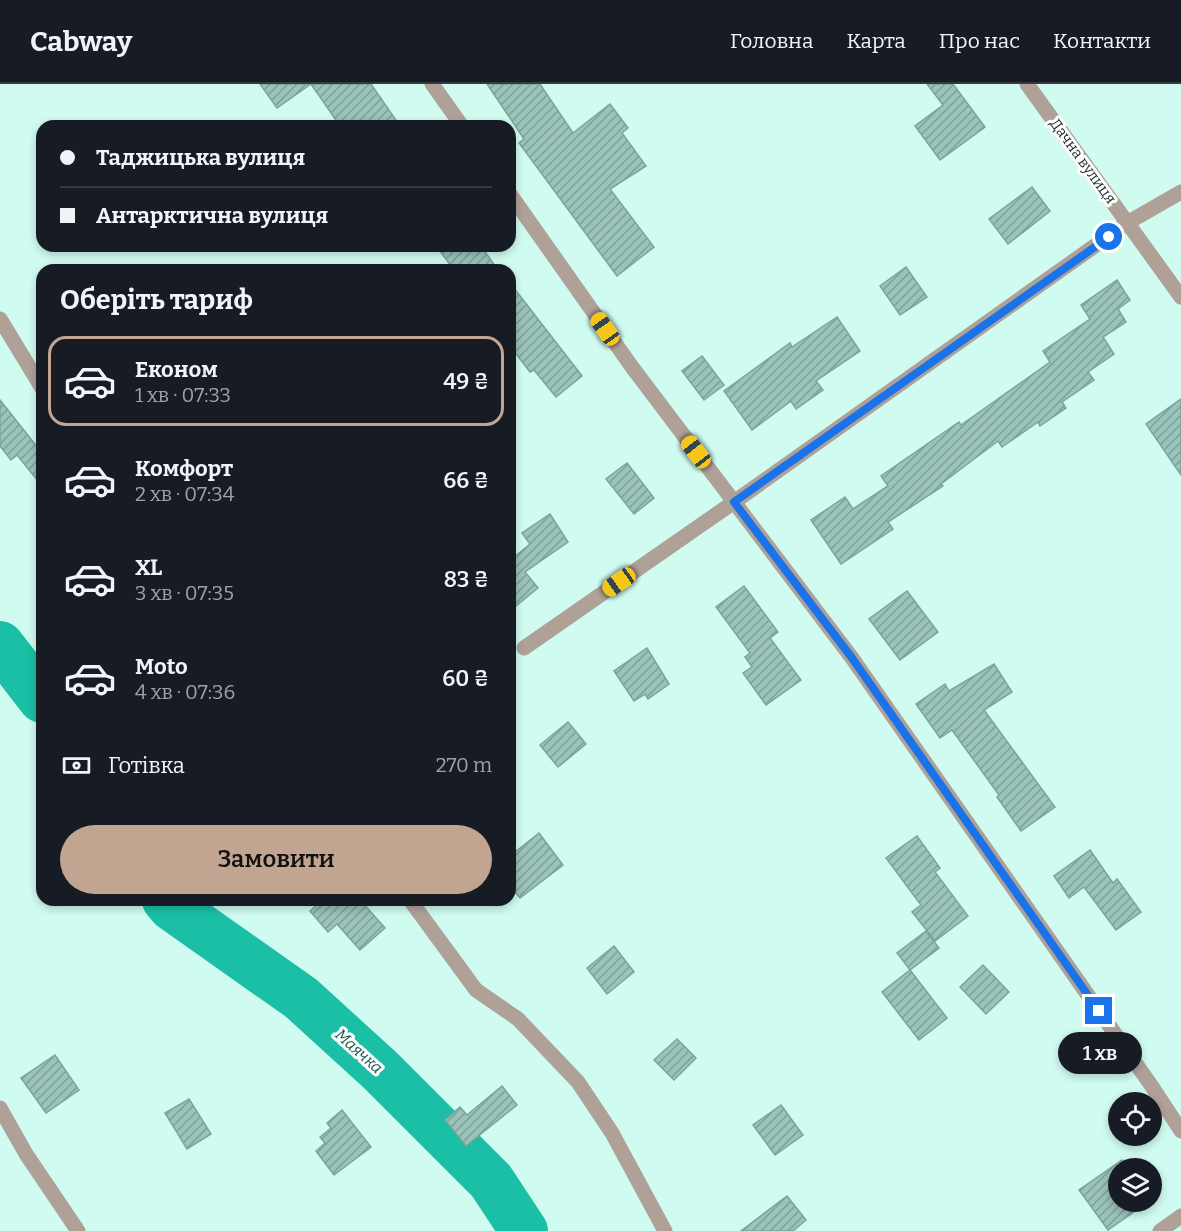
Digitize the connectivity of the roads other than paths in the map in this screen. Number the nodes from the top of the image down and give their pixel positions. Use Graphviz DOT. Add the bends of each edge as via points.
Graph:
graph roads {
  1 [pos="432,84"];
  2 [pos="1027,84"];
  3 [pos="458,120"];
  4 [pos="1181,192"];
  5 [pos="516,203"];
  6 [pos="1128,224"];
  7 [pos="1181,297"];
  8 [pos="0,319"];
  9 [pos="36,378"];
  10 [pos="734,502"];
  11 [pos="524,648"];
  12 [pos="414,906"];
  13 [pos="0,1108"];
  14 [pos="1181,1131"];
  15 [pos="1181,1216"];
  16 [pos="78,1231"];
  17 [pos="665,1231"];
  18 [pos="1160,1231"];
  1 -- 3 [label="street"];
  2 -- 6 [label="street, Дачна вулиця"];
  4 -- 6 [label="street"];
  5 -- 10 [label="street" via="632,367"];
  6 -- 7 [label="street, Дачна вулиця"];
  6 -- 10 [label="street"];
  8 -- 9 [label="street"];
  10 -- 11 [label="street"];
  10 -- 14 [label="street" via="852,658"];
  12 -- 17 [label="street" via="476,990 518,1019 578,1082 612,1133"];
  13 -- 16 [label="street"];
  15 -- 18 [label="street"];
}
